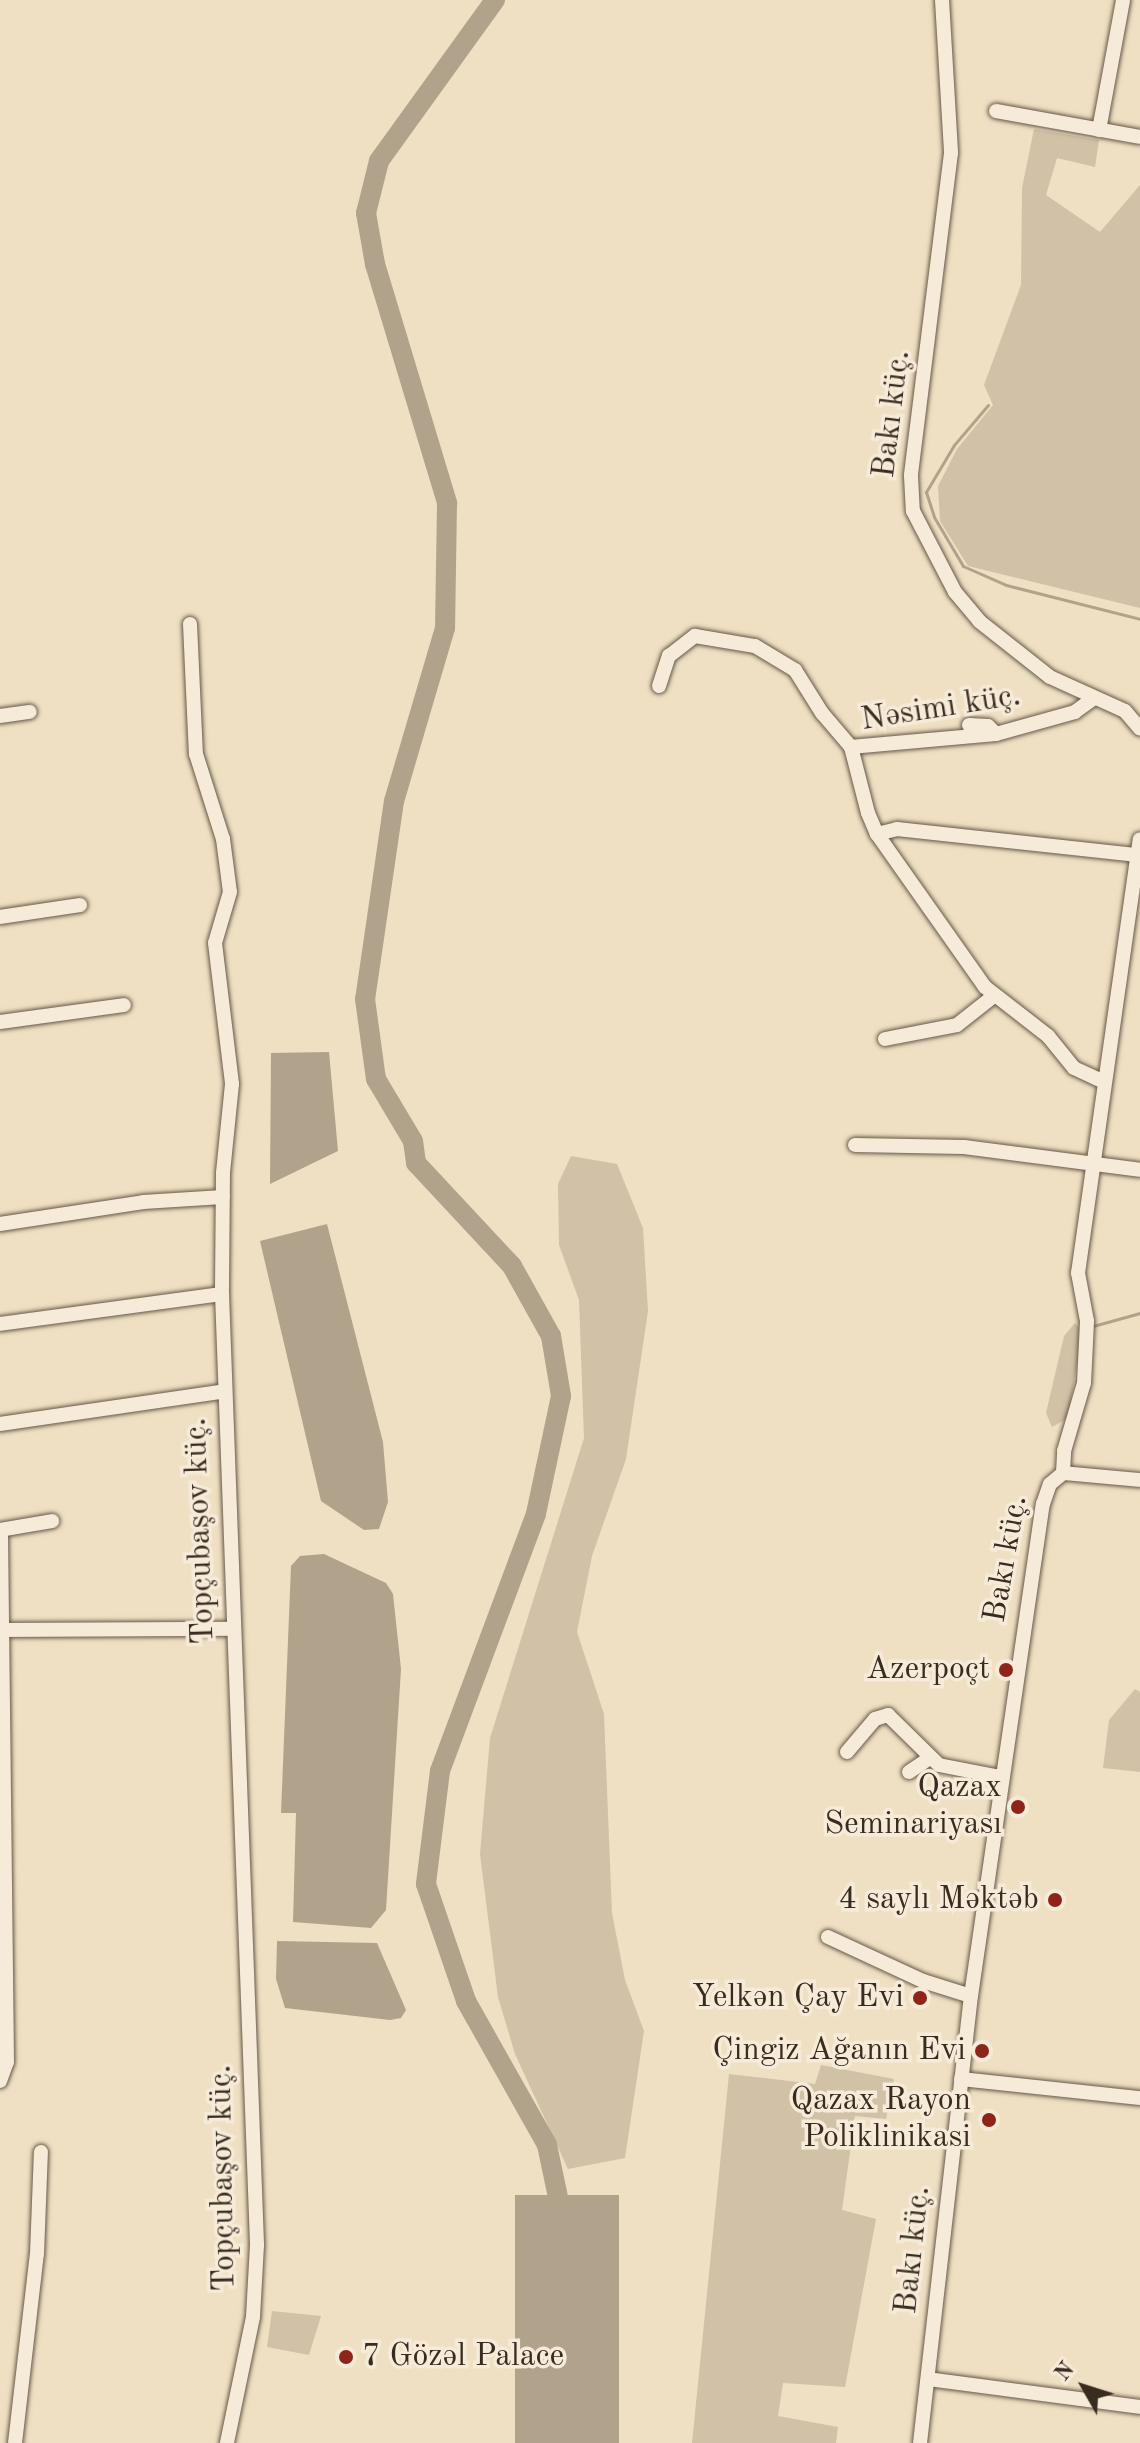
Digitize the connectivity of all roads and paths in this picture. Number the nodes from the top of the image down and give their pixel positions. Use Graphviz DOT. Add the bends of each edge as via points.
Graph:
graph roads {
  1 [pos="942,0"];
  2 [pos="1123,0"];
  3 [pos="996,111"];
  4 [pos="1099,130"];
  5 [pos="1140,137"];
  6 [pos="190,624"];
  7 [pos="659,686"];
  8 [pos="1094,698"];
  9 [pos="30,712"];
  10 [pos="0,716"];
  11 [pos="1137,717"];
  12 [pos="969,725"];
  13 [pos="996,734"];
  14 [pos="851,747"];
  15 [pos="877,834"];
  16 [pos="1140,839"];
  17 [pos="1138,855"];
  18 [pos="1136,886"];
  19 [pos="80,905"];
  20 [pos="0,917"];
  21 [pos="995,995"];
  22 [pos="124,1005"];
  23 [pos="0,1022"];
  24 [pos="885,1039"];
  25 [pos="1104,1082"];
  26 [pos="855,1145"];
  27 [pos="1094,1163"];
  28 [pos="1140,1170"];
  29 [pos="223,1197"];
  30 [pos="0,1224"];
  31 [pos="222,1294"];
  32 [pos="0,1324"];
  33 [pos="225,1391"];
  34 [pos="0,1424"];
  35 [pos="1063,1473"];
  36 [pos="1140,1480"];
  37 [pos="52,1521"];
  38 [pos="1,1530"];
  39 [pos="232,1629"];
  40 [pos="5,1630"];
  41 [pos="847,1752"];
  42 [pos="930,1758"];
  43 [pos="909,1772"];
  44 [pos="1001,1777"];
  45 [pos="828,1937"];
  46 [pos="971,1996"];
  47 [pos="961,2079"];
  48 [pos="0,2081"];
  49 [pos="1140,2098"];
  50 [pos="41,2152"];
  51 [pos="928,2379"];
  52 [pos="1140,2407"];
  53 [pos="15,2443"];
  54 [pos="227,2443"];
  55 [pos="920,2443"];
  1 -- 8 [label="street, Bakı küç." via="951,153 911,476 913,511 955,592 972,613 1029,663"];
  2 -- 4 [label="street"];
  3 -- 4 [label="street"];
  4 -- 5 [label="street"];
  6 -- 29 [label="street, Topçubaşov küç." via="196,754 229,869 230,892 215,943 232,1084"];
  7 -- 14 [label="street" via="669,656 695,636 755,646 795,670"];
  8 -- 11 [label="street, Bakı küç."];
  8 -- 13 [label="street, Nəsimi küç." via="1083,710"];
  9 -- 10 [label="street"];
  12 -- 13 [label="street" via="988,726"];
  13 -- 14 [label="street, Nəsimi küç."];
  14 -- 15 [label="street, Nəsimi küç."];
  15 -- 17 [label="street" via="897,829"];
  15 -- 21 [label="street, Nəsimi küç." via="971,970"];
  16 -- 17 [label="street, Bakı küç."];
  17 -- 18 [label="street, Bakı küç."];
  18 -- 25 [label="street, Bakı küç."];
  19 -- 20 [label="street"];
  21 -- 24 [label="street" via="957,1025"];
  21 -- 25 [label="street, Nəsimi küç." via="1048,1036 1074,1068"];
  22 -- 23 [label="street"];
  25 -- 27 [label="street, Bakı küç."];
  26 -- 27 [label="street" via="964,1147"];
  27 -- 28 [label="street"];
  27 -- 35 [label="street, Bakı küç." via="1077,1288 1087,1321 1086,1361"];
  29 -- 30 [label="street" via="143,1202"];
  29 -- 31 [label="street, Topçubaşov küç."];
  31 -- 32 [label="street"];
  31 -- 33 [label="street, Topçubaşov küç."];
  33 -- 34 [label="street"];
  33 -- 39 [label="street, Topçubaşov küç."];
  35 -- 36 [label="street"];
  35 -- 44 [label="street, Bakı küç." via="1050,1484 1043,1504"];
  37 -- 38 [label="street"];
  38 -- 40 [label="street"];
  39 -- 40 [label="street"];
  39 -- 54 [label="street, Topçubaşov küç." via="257,2245 253,2317"];
  40 -- 48 [label="street" via="7,2062"];
  41 -- 42 [label="street" via="875,1719 888,1715"];
  42 -- 43 [label="street"];
  42 -- 44 [label="street" via="947,1768"];
  44 -- 46 [label="street, Bakı küç."];
  45 -- 46 [label="street" via="923,1981"];
  46 -- 47 [label="street, Bakı küç."];
  47 -- 49 [label="street"];
  47 -- 51 [label="street, Bakı küç."];
  50 -- 53 [label="street" via="37,2254"];
  51 -- 52 [label="street"];
  51 -- 55 [label="street, Bakı küç."];
}
